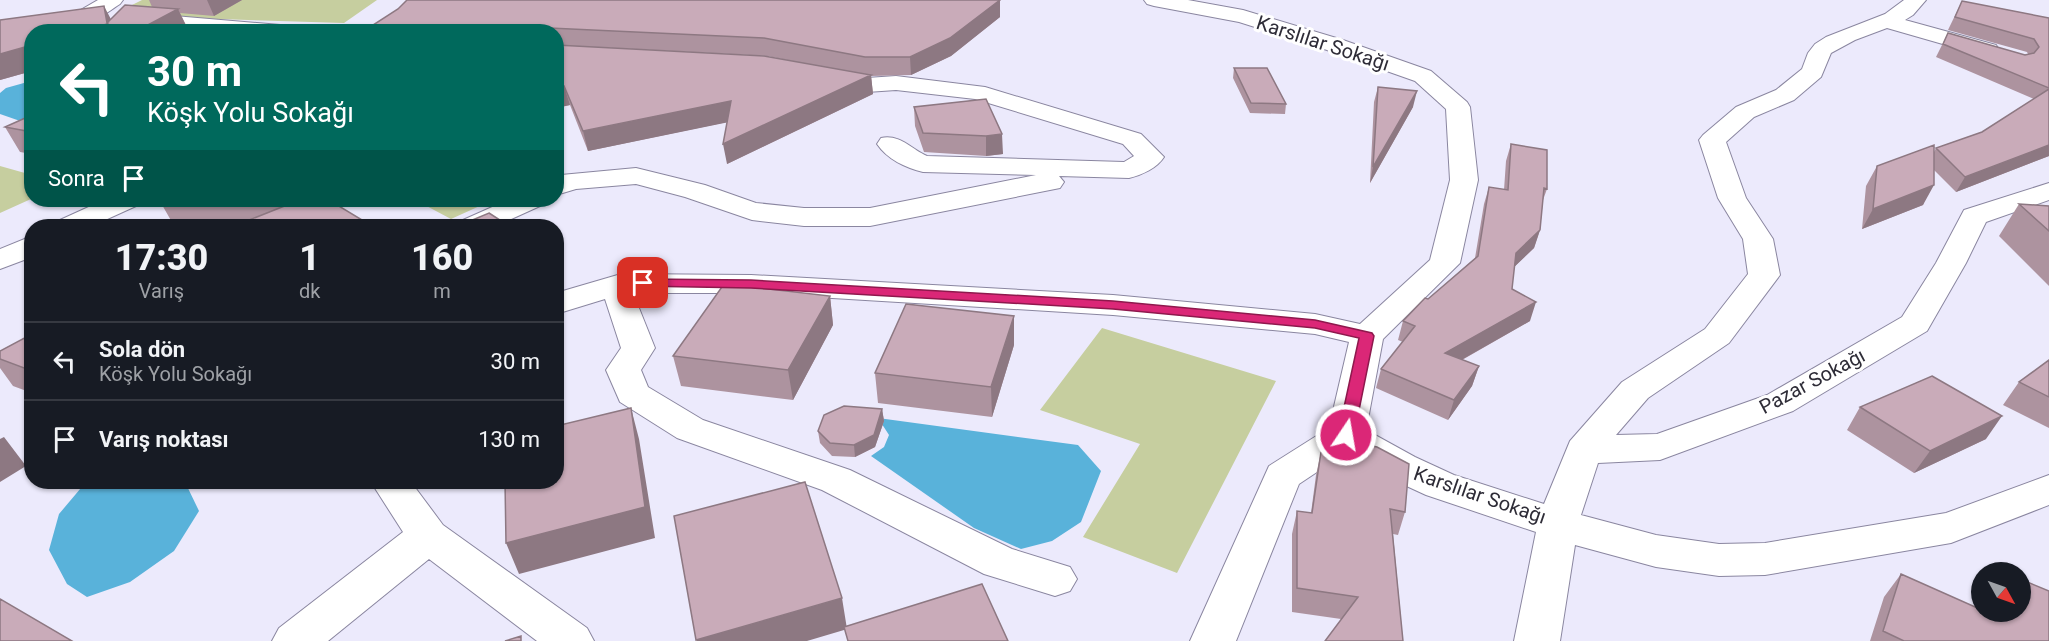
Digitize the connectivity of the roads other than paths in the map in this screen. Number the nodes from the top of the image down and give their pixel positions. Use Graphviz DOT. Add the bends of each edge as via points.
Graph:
graph roads {
  1 [pos="113,0"];
  2 [pos="1154,0"];
  3 [pos="1197,0"];
  4 [pos="1916,0"];
  5 [pos="1243,16"];
  6 [pos="79,19"];
  7 [pos="1888,21"];
  8 [pos="57,22"];
  9 [pos="208,24"];
  10 [pos="2008,56"];
  11 [pos="802,74"];
  12 [pos="890,144"];
  13 [pos="1129,170"];
  14 [pos="564,184"];
  15 [pos="2049,191"];
  16 [pos="111,207"];
  17 [pos="515,207"];
  18 [pos="85,219"];
  19 [pos="488,219"];
  20 [pos="24,251"];
  21 [pos="9,261"];
  22 [pos="621,282"];
  23 [pos="564,301"];
  24 [pos="1367,336"];
  25 [pos="1346,435"];
  26 [pos="1583,450"];
  27 [pos="395,489"];
  28 [pos="2049,489"];
  29 [pos="1558,522"];
  30 [pos="428,536"];
  31 [pos="1055,579"];
  32 [pos="295,641"];
  33 [pos="571,641"];
  34 [pos="1213,641"];
  35 [pos="1537,641"];
  1 -- 6 [label="street"];
  2 -- 5 [label="street, Karslılar Sokağı"];
  3 -- 5 [label="street"];
  4 -- 7 [label="street" via="1910,9"];
  5 -- 24 [label="street, Karslılar Sokağı" via="1423,76 1458,107 1464,180 1445,263"];
  6 -- 8 [label="street"];
  6 -- 9 [label="street"];
  7 -- 10 [label="street"];
  7 -- 26 [label="street" via="1827,45 1816,59 1813,72 1785,95 1745,112 1712,140 1732,198 1758,239 1764,275 1717,336 1635,390"];
  11 -- 13 [label="street" via="867,85 896,83 977,92 1082,122 1132,139 1151,157"];
  12 -- 13 [label="street" via="923,164"];
  13 -- 14 [label="street" via="1024,185 870,217 804,217 752,211 636,176"];
  15 -- 26 [label="street, Pazar Sokağı" via="1974,216 1915,324 1780,403 1660,447"];
  16 -- 18 [label="street"];
  17 -- 19 [label="street"];
  20 -- 21 [label="street"];
  22 -- 23 [label="street"];
  22 -- 24 [label="street" via="751,284 1113,305 1315,324"];
  22 -- 31 [label="street" via="621,303 638,348 623,370 633,394 690,429 836,480 999,561"];
  24 -- 25 [label="street"];
  25 -- 29 [label="street, Karslılar Sokağı" via="1440,484"];
  25 -- 34 [label="street" via="1283,476"];
  26 -- 29 [label="street"];
  27 -- 30 [label="street"];
  28 -- 29 [label="street, Karslılar Sokağı" via="1951,528 1765,559 1719,560 1656,551"];
  29 -- 35 [label="street"];
  30 -- 32 [label="street"];
  30 -- 33 [label="street"];
}
